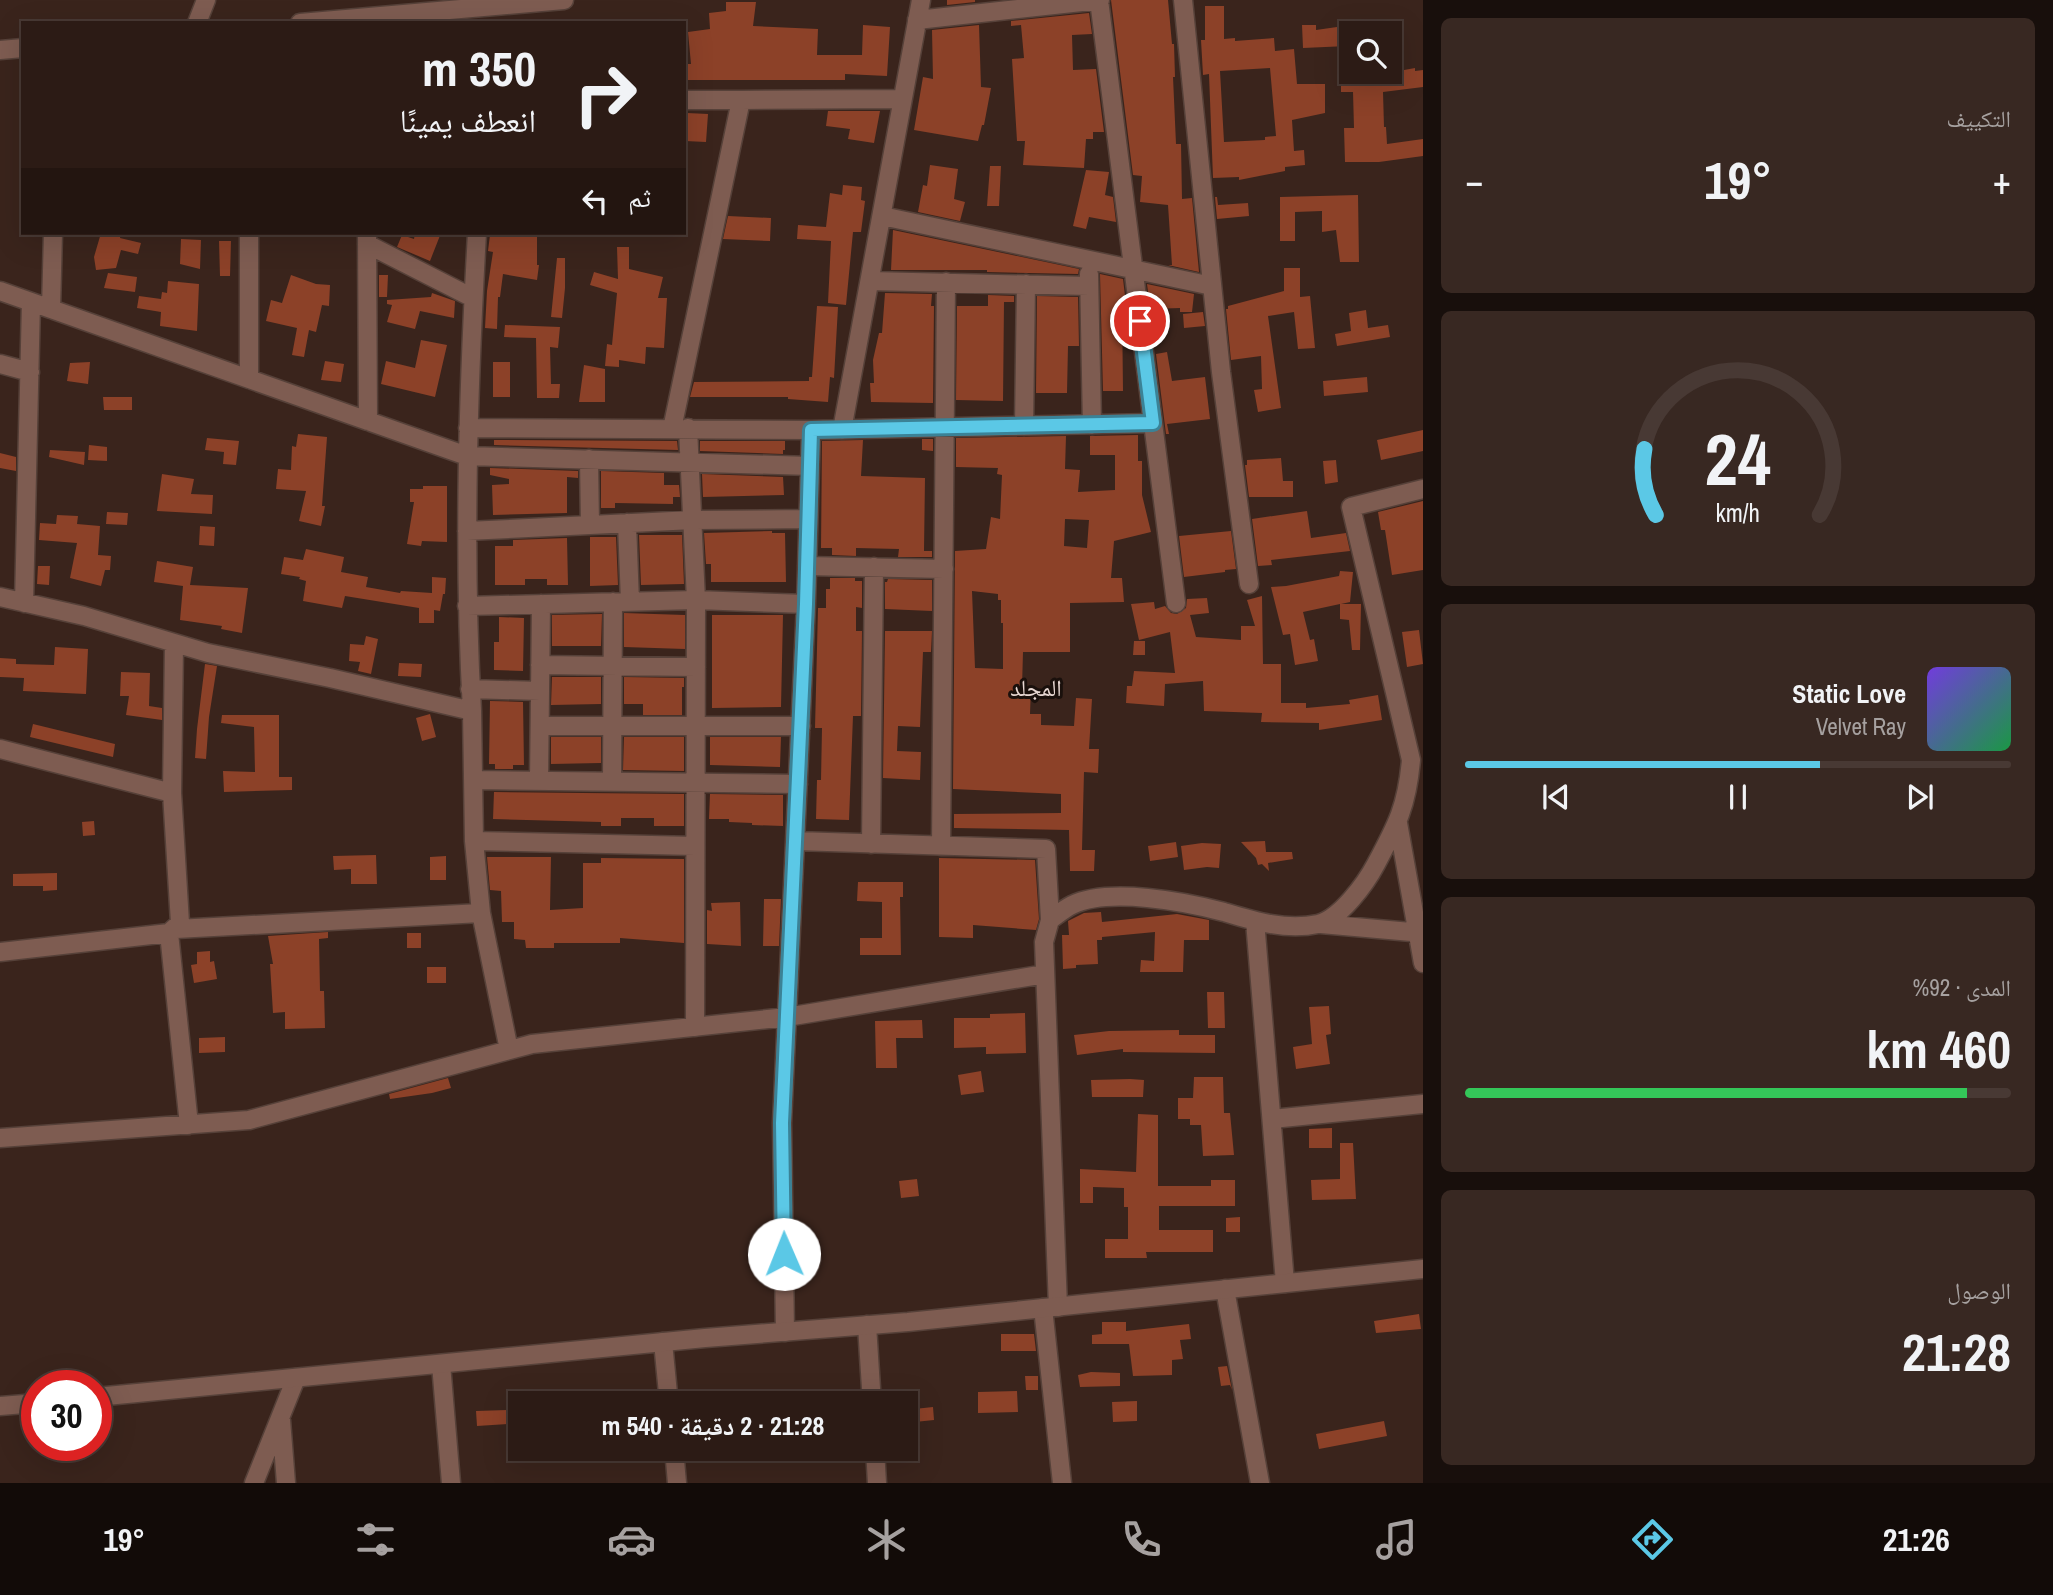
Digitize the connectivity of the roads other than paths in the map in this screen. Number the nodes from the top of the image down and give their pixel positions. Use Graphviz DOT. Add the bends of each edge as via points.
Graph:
graph roads {
  1 [pos="206,0"];
  2 [pos="564,0"];
  3 [pos="921,0"];
  4 [pos="1100,0"];
  5 [pos="1182,0"];
  6 [pos="492,9"];
  7 [pos="365,20"];
  8 [pos="917,20"];
  9 [pos="198,21"];
  10 [pos="343,21"];
  11 [pos="21,48"];
  12 [pos="0,50"];
  13 [pos="902,99"];
  14 [pos="686,100"];
  15 [pos="741,100"];
  16 [pos="882,216"];
  17 [pos="53,235"];
  18 [pos="249,235"];
  19 [pos="477,235"];
  20 [pos="367,239"];
  21 [pos="1089,260"];
  22 [pos="1133,270"];
  23 [pos="870,281"];
  24 [pos="946,282"];
  25 [pos="1026,284"];
  26 [pos="1089,286"];
  27 [pos="1212,286"];
  28 [pos="0,291"];
  29 [pos="473,298"];
  30 [pos="31,302"];
  31 [pos="51,309"];
  32 [pos="0,364"];
  33 [pos="30,372"];
  34 [pos="249,379"];
  35 [pos="368,421"];
  36 [pos="1153,423"];
  37 [pos="1092,425"];
  38 [pos="1024,426"];
  39 [pos="468,428"];
  40 [pos="680,428"];
  41 [pos="945,428"];
  42 [pos="811,430"];
  43 [pos="842,430"];
  44 [pos="467,456"];
  45 [pos="589,459"];
  46 [pos="690,462"];
  47 [pos="810,466"];
  48 [pos="1423,489"];
  49 [pos="808,519"];
  50 [pos="693,520"];
  51 [pos="627,523"];
  52 [pos="590,525"];
  53 [pos="467,531"];
  54 [pos="807,566"];
  55 [pos="874,568"];
  56 [pos="944,569"];
  57 [pos="1250,584"];
  58 [pos="0,597"];
  59 [pos="696,600"];
  60 [pos="622,602"];
  61 [pos="24,603"];
  62 [pos="1175,603"];
  63 [pos="541,604"];
  64 [pos="806,604"];
  65 [pos="467,606"];
  66 [pos="174,644"];
  67 [pos="540,665"];
  68 [pos="612,665"];
  69 [pos="696,667"];
  70 [pos="470,689"];
  71 [pos="540,691"];
  72 [pos="472,710"];
  73 [pos="612,725"];
  74 [pos="540,726"];
  75 [pos="696,726"];
  76 [pos="801,726"];
  77 [pos="0,749"];
  78 [pos="474,780"];
  79 [pos="539,781"];
  80 [pos="612,781"];
  81 [pos="695,782"];
  82 [pos="798,784"];
  83 [pos="172,793"];
  84 [pos="1398,823"];
  85 [pos="474,841"];
  86 [pos="796,841"];
  87 [pos="871,844"];
  88 [pos="695,846"];
  89 [pos="941,846"];
  90 [pos="481,914"];
  91 [pos="1050,920"];
  92 [pos="1255,921"];
  93 [pos="1321,924"];
  94 [pos="173,931"];
  95 [pos="1420,933"];
  96 [pos="0,952"];
  97 [pos="1423,963"];
  98 [pos="1045,974"];
  99 [pos="787,1017"];
  100 [pos="695,1027"];
  101 [pos="509,1050"];
  102 [pos="1423,1104"];
  103 [pos="1272,1119"];
  104 [pos="189,1125"];
  105 [pos="0,1138"];
  106 [pos="1423,1269"];
  107 [pos="1285,1283"];
  108 [pos="1225,1289"];
  109 [pos="1051,1307"];
  110 [pos="867,1325"];
  111 [pos="785,1332"];
  112 [pos="663,1342"];
  113 [pos="441,1364"];
  114 [pos="296,1378"];
  115 [pos="668,1391"];
  116 [pos="871,1391"];
  117 [pos="112,1395"];
  118 [pos="21,1404"];
  119 [pos="0,1406"];
  120 [pos="280,1416"];
  121 [pos="675,1461"];
  122 [pos="876,1461"];
  123 [pos="254,1483"];
  124 [pos="286,1483"];
  125 [pos="451,1483"];
  126 [pos="677,1483"];
  127 [pos="877,1483"];
  128 [pos="1062,1483"];
  129 [pos="1260,1483"];
  1 -- 9 [label="street"];
  2 -- 6 [label="street"];
  3 -- 8 [label="street"];
  4 -- 8 [label="street"];
  4 -- 22 [label="street"];
  5 -- 27 [label="street"];
  6 -- 7 [label="street"];
  7 -- 10 [label="street"];
  8 -- 13 [label="street"];
  11 -- 12 [label="street"];
  13 -- 15 [label="street"];
  13 -- 16 [label="street"];
  14 -- 15 [label="street"];
  15 -- 40 [label="street"];
  16 -- 21 [label="street"];
  16 -- 23 [label="street"];
  17 -- 31 [label="street"];
  18 -- 34 [label="street"];
  19 -- 29 [label="street"];
  20 -- 29 [label="street"];
  20 -- 35 [label="street"];
  21 -- 22 [label="street"];
  21 -- 26 [label="street"];
  22 -- 27 [label="street"];
  22 -- 36 [label="street"];
  23 -- 24 [label="street"];
  23 -- 43 [label="street"];
  24 -- 25 [label="street"];
  24 -- 41 [label="street"];
  25 -- 26 [label="street"];
  25 -- 38 [label="street"];
  26 -- 37 [label="street"];
  27 -- 57 [label="street"];
  28 -- 30 [label="street"];
  29 -- 39 [label="street"];
  30 -- 31 [label="street"];
  30 -- 33 [label="street"];
  31 -- 34 [label="street"];
  32 -- 33 [label="street"];
  33 -- 61 [label="street"];
  34 -- 35 [label="street"];
  35 -- 44 [label="street"];
  36 -- 37 [label="street"];
  36 -- 62 [label="street"];
  37 -- 38 [label="street"];
  38 -- 41 [label="street"];
  39 -- 40 [label="street"];
  39 -- 44 [label="street"];
  40 -- 42 [label="street"];
  40 -- 46 [label="street"];
  41 -- 43 [label="street"];
  41 -- 56 [label="street"];
  42 -- 43 [label="street"];
  42 -- 47 [label="street"];
  44 -- 45 [label="street"];
  44 -- 53 [label="street"];
  45 -- 46 [label="street"];
  45 -- 52 [label="street"];
  46 -- 47 [label="street"];
  46 -- 50 [label="street"];
  47 -- 49 [label="street"];
  48 -- 84 [label="street" via="1351,507 1411,760 1408,792"];
  49 -- 50 [label="street"];
  49 -- 54 [label="street"];
  50 -- 51 [label="street"];
  50 -- 59 [label="street"];
  51 -- 52 [label="street"];
  51 -- 60 [label="street"];
  52 -- 53 [label="street"];
  53 -- 65 [label="street"];
  54 -- 55 [label="street"];
  54 -- 64 [label="street"];
  55 -- 56 [label="street"];
  55 -- 87 [label="street"];
  56 -- 89 [label="street"];
  58 -- 61 [label="street"];
  59 -- 60 [label="street"];
  59 -- 64 [label="street"];
  59 -- 69 [label="street"];
  60 -- 63 [label="street"];
  60 -- 68 [label="street"];
  61 -- 66 [label="street"];
  63 -- 65 [label="street"];
  63 -- 67 [label="street"];
  64 -- 76 [label="street"];
  65 -- 70 [label="street"];
  66 -- 72 [label="street"];
  66 -- 83 [label="street"];
  67 -- 68 [label="street"];
  67 -- 71 [label="street"];
  68 -- 69 [label="street"];
  68 -- 73 [label="street"];
  69 -- 75 [label="street"];
  70 -- 71 [label="street"];
  70 -- 72 [label="street"];
  71 -- 74 [label="street"];
  72 -- 78 [label="street"];
  73 -- 74 [label="street"];
  73 -- 75 [label="street"];
  73 -- 80 [label="street"];
  74 -- 79 [label="street"];
  75 -- 76 [label="street"];
  75 -- 81 [label="street"];
  76 -- 82 [label="street"];
  77 -- 83 [label="street"];
  78 -- 79 [label="street"];
  78 -- 85 [label="street"];
  79 -- 80 [label="street"];
  80 -- 81 [label="street"];
  81 -- 82 [label="street"];
  81 -- 88 [label="street"];
  82 -- 86 [label="street"];
  83 -- 94 [label="street" via="181,915"];
  84 -- 93 [label="street" via="1364,886"];
  84 -- 95 [label="street"];
  85 -- 88 [label="street"];
  85 -- 90 [label="street"];
  86 -- 87 [label="street"];
  86 -- 99 [label="street"];
  87 -- 89 [label="street"];
  88 -- 100 [label="street"];
  89 -- 91 [label="street" via="1046,849"];
  90 -- 94 [label="street"];
  90 -- 101 [label="street"];
  91 -- 92 [label="street" via="1073,904 1097,898 1141,897"];
  91 -- 98 [label="street" via="1044,942"];
  92 -- 93 [label="street" via="1285,926"];
  92 -- 103 [label="street"];
  93 -- 95 [label="street"];
  94 -- 96 [label="street"];
  94 -- 104 [label="street"];
  95 -- 97 [label="street"];
  98 -- 99 [label="street"];
  98 -- 109 [label="street"];
  99 -- 100 [label="street"];
  99 -- 111 [label="street" via="782,1123"];
  100 -- 101 [label="street"];
  101 -- 104 [label="street" via="249,1121"];
  102 -- 103 [label="street"];
  103 -- 107 [label="street"];
  104 -- 105 [label="street"];
  106 -- 107 [label="street"];
  107 -- 108 [label="street"];
  108 -- 109 [label="street"];
  108 -- 129 [label="street"];
  109 -- 110 [label="street"];
  109 -- 128 [label="street"];
  110 -- 111 [label="street"];
  110 -- 116 [label="street"];
  111 -- 112 [label="street"];
  112 -- 113 [label="street"];
  112 -- 115 [label="street"];
  113 -- 114 [label="street"];
  113 -- 125 [label="street"];
  114 -- 117 [label="street"];
  114 -- 120 [label="street"];
  118 -- 119 [label="street"];
  120 -- 123 [label="street"];
  120 -- 124 [label="street"];
  121 -- 126 [label="street"];
  122 -- 127 [label="street"];
}
